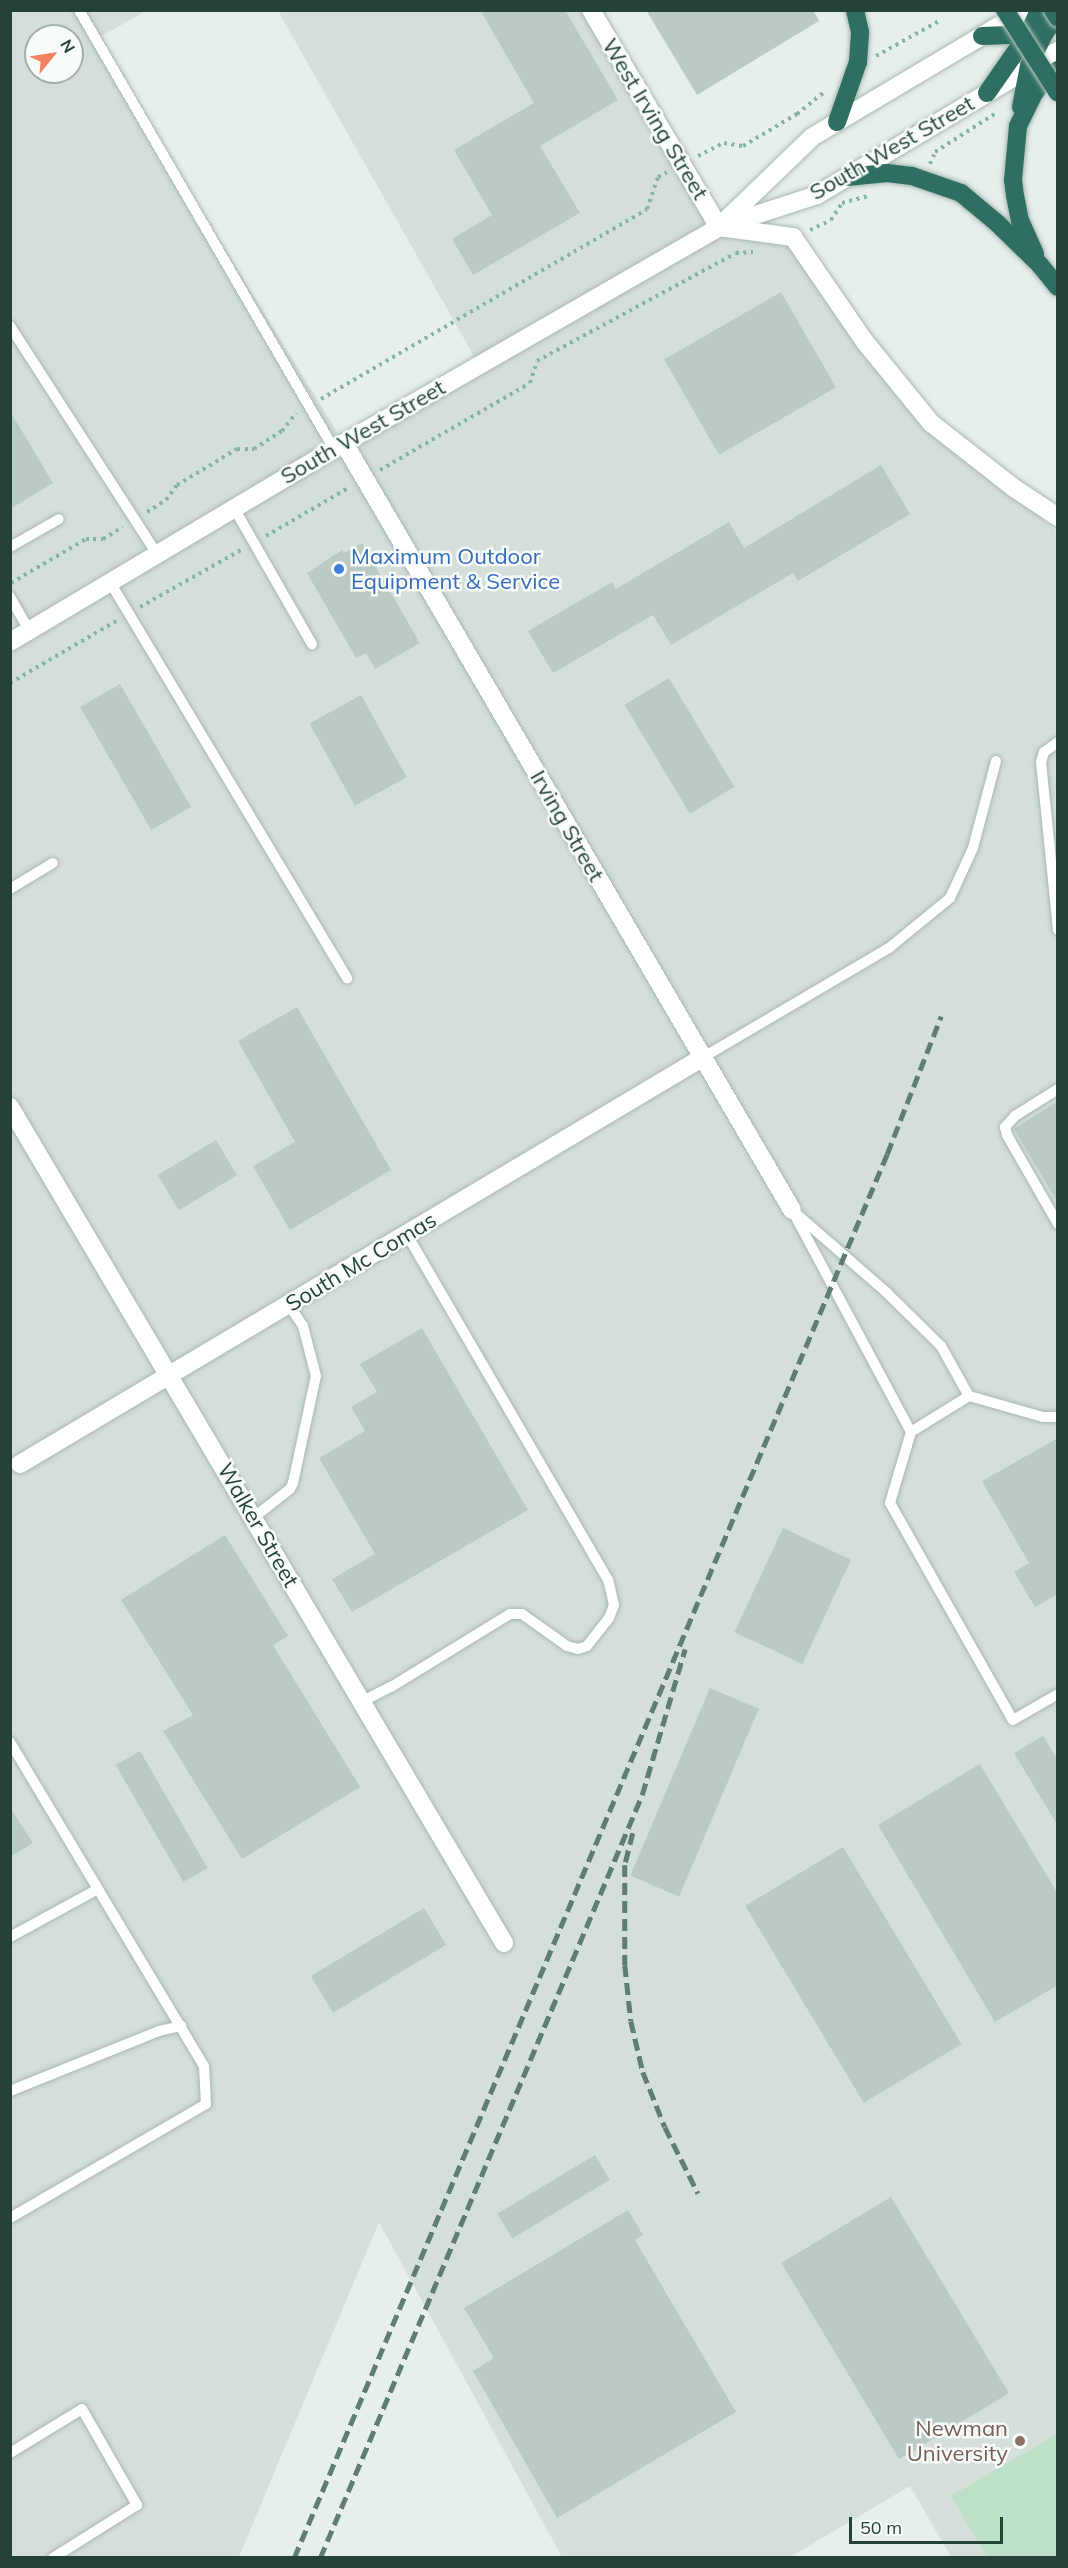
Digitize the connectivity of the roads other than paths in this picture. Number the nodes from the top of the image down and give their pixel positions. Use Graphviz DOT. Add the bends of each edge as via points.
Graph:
graph roads {
  1 [pos="79,10"];
  2 [pos="591,10"];
  3 [pos="855,10"];
  4 [pos="1005,10"];
  5 [pos="1025,10"];
  6 [pos="1039,10"];
  7 [pos="1052,10"];
  8 [pos="1058,15"];
  9 [pos="1043,35"];
  10 [pos="982,36"];
  11 [pos="1058,51"];
  12 [pos="1029,66"];
  13 [pos="1058,70"];
  14 [pos="987,93"];
  15 [pos="1058,93"];
  16 [pos="837,122"];
  17 [pos="1018,126"];
  18 [pos="846,177"];
  19 [pos="719,227"];
  20 [pos="1040,265"];
  21 [pos="1058,288"];
  22 [pos="10,326"];
  23 [pos="339,446"];
  24 [pos="234,508"];
  25 [pos="1058,518"];
  26 [pos="60,519"];
  27 [pos="10,547"];
  28 [pos="157,555"];
  29 [pos="110,582"];
  30 [pos="10,597"];
  31 [pos="29,630"];
  32 [pos="10,642"];
  33 [pos="312,645"];
  34 [pos="1058,742"];
  35 [pos="996,761"];
  36 [pos="53,863"];
  37 [pos="10,889"];
  38 [pos="1058,930"];
  39 [pos="347,978"];
  40 [pos="702,1058"];
  41 [pos="1058,1089"];
  42 [pos="10,1107"];
  43 [pos="792,1210"];
  44 [pos="1058,1224"];
  45 [pos="407,1234"];
  46 [pos="290,1305"];
  47 [pos="170,1376"];
  48 [pos="969,1395"];
  49 [pos="1058,1417"];
  50 [pos="911,1432"];
  51 [pos="15,1467"];
  52 [pos="253,1518"];
  53 [pos="1058,1694"];
  54 [pos="361,1702"];
  55 [pos="10,1742"];
  56 [pos="98,1889"];
  57 [pos="10,1937"];
  58 [pos="504,1943"];
  59 [pos="181,2026"];
  60 [pos="10,2091"];
  61 [pos="10,2218"];
  62 [pos="10,2453"];
  63 [pos="67,2554"];
  64 [pos="53,2558"];
  1 -- 23 [label="lane" via="308,406"];
  2 -- 19 [label="street, West Irving Street"];
  3 -- 16 [label="highway" via="860,32 858,62"];
  4 -- 15 [label="highway, bridge"];
  5 -- 10 [label="street, South West Street"];
  6 -- 9 [label="highway"];
  7 -- 8 [label="highway, bridge"];
  8 -- 9 [label="highway"];
  9 -- 10 [label="highway"];
  9 -- 12 [label="highway"];
  9 -- 14 [label="highway"];
  10 -- 16 [label="street, South West Street"];
  11 -- 12 [label="street, South West Street"];
  12 -- 14 [label="street, South West Street"];
  12 -- 17 [label="highway"];
  13 -- 17 [label="highway" via="1045,78"];
  14 -- 18 [label="street, South West Street"];
  16 -- 19 [label="street, South West Street" via="812,137"];
  17 -- 20 [label="highway" via="1015,196 1020,221"];
  18 -- 19 [label="street, South West Street" via="817,195"];
  18 -- 20 [label="highway" via="886,173 925,180 961,193"];
  19 -- 23 [label="street, South West Street"];
  19 -- 25 [label="street" via="794,237 865,342 931,423"];
  20 -- 21 [label="highway"];
  22 -- 28 [label="lane"];
  23 -- 24 [label="street, South West Street"];
  23 -- 40 [label="street, Irving Street" via="364,478"];
  24 -- 28 [label="street, South West Street"];
  24 -- 33 [label="lane"];
  26 -- 27 [label="lane"];
  28 -- 29 [label="street, South West Street"];
  29 -- 31 [label="street, South West Street"];
  29 -- 39 [label="lane"];
  30 -- 31 [label="lane"];
  31 -- 32 [label="street, South West Street"];
  34 -- 38 [label="lane" via="1044,752 1041,762"];
  35 -- 40 [label="lane" via="973,848 950,898 889,948"];
  36 -- 37 [label="lane"];
  40 -- 43 [label="street, Irving Street"];
  40 -- 45 [label="street, South Mc Comas"];
  41 -- 44 [label="lane" via="1014,1116 1005,1127"];
  42 -- 47 [label="street, Walker Street"];
  43 -- 48 [label="lane" via="941,1346"];
  43 -- 50 [label="lane"];
  45 -- 46 [label="street, South Mc Comas"];
  45 -- 54 [label="lane" via="608,1580 614,1605 587,1646 578,1649 567,1646 522,1614 510,1614"];
  46 -- 47 [label="street, South Mc Comas"];
  46 -- 52 [label="lane" via="303,1326 316,1376 293,1483"];
  47 -- 51 [label="street, South Mc Comas"];
  47 -- 52 [label="street, Walker Street"];
  48 -- 49 [label="lane" via="1043,1417"];
  48 -- 50 [label="lane"];
  50 -- 53 [label="lane" via="890,1503 1013,1720"];
  52 -- 54 [label="street, Walker Street"];
  54 -- 58 [label="street, Walker Street"];
  55 -- 56 [label="lane"];
  56 -- 57 [label="lane"];
  56 -- 59 [label="lane"];
  59 -- 60 [label="lane" via="159,2031"];
  59 -- 61 [label="lane" via="204,2066 207,2104"];
  62 -- 63 [label="lane" via="82,2409 137,2505"];
  63 -- 64 [label="lane"];
}
